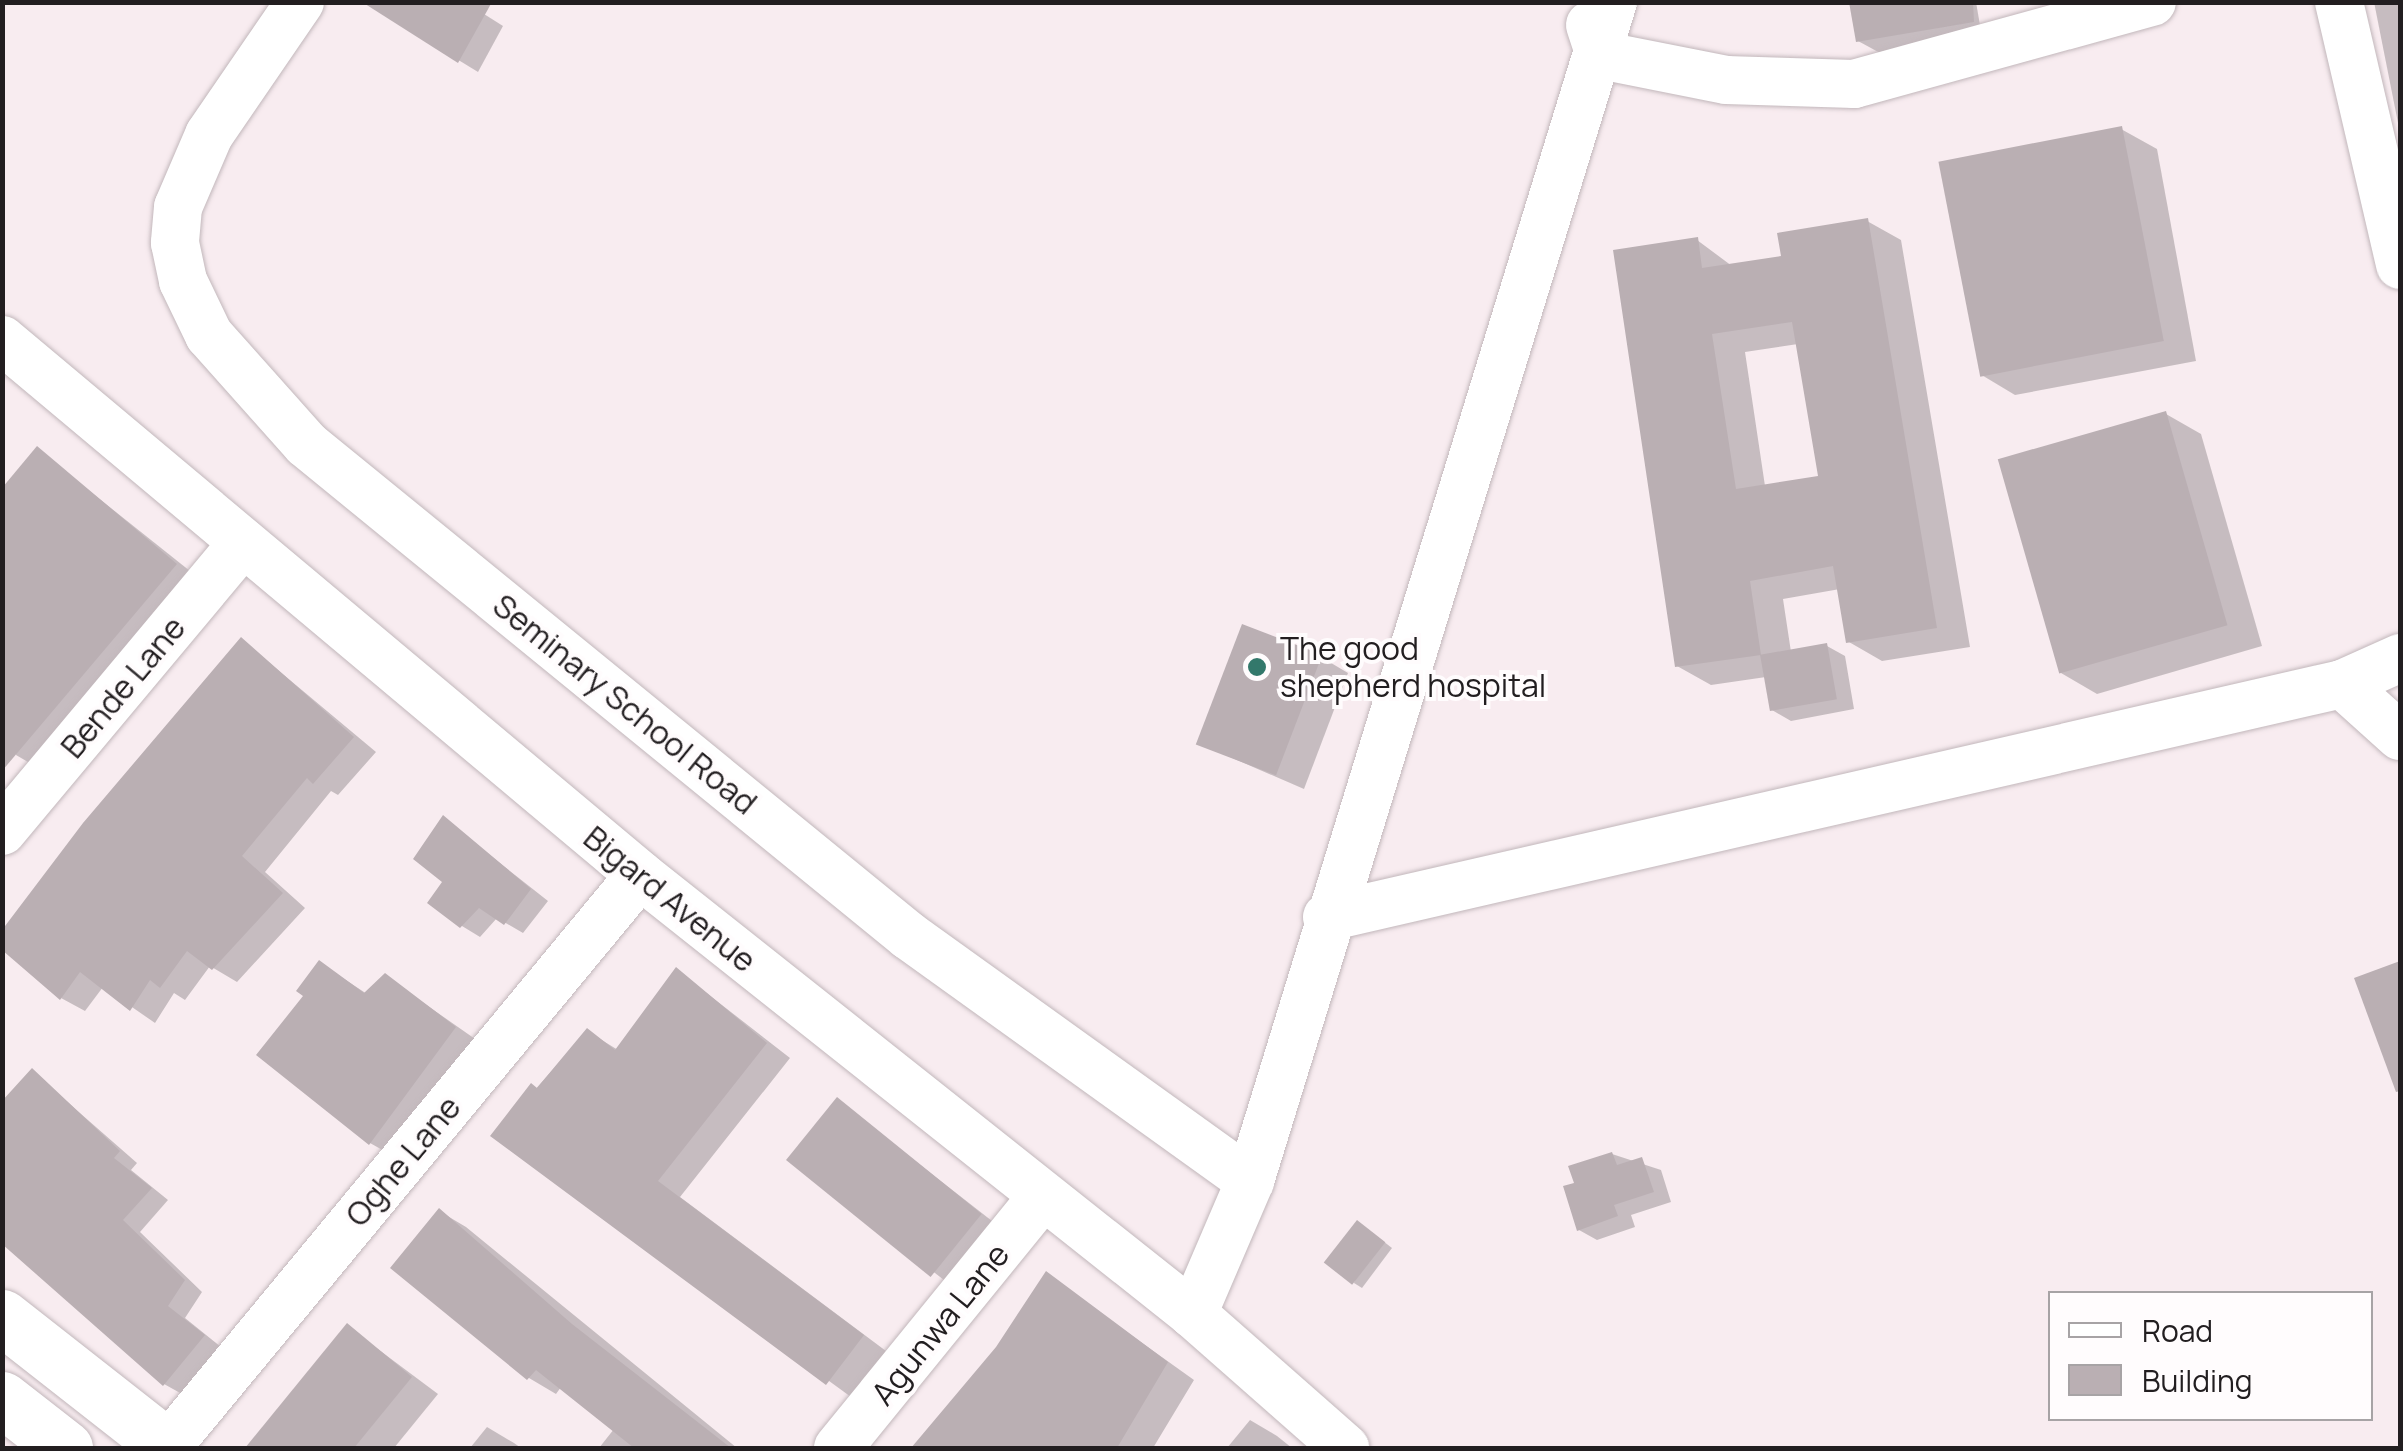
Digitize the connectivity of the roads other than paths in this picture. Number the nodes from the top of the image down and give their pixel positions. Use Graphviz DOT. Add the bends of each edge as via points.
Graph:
graph roads {
  1 [pos="300,2"];
  2 [pos="1583,2"];
  3 [pos="1613,2"];
  4 [pos="2152,2"];
  5 [pos="2338,2"];
  6 [pos="1600,55"];
  7 [pos="2400,265"];
  8 [pos="2,340"];
  9 [pos="243,543"];
  10 [pos="2400,658"];
  11 [pos="2342,684"];
  12 [pos="2400,736"];
  13 [pos="2,830"];
  14 [pos="640,875"];
  15 [pos="1327,918"];
  16 [pos="1250,1181"];
  17 [pos="1042,1198"];
  18 [pos="1194,1314"];
  19 [pos="2,1316"];
  20 [pos="2,1400"];
  21 [pos="65,1448"];
  22 [pos="168,1448"];
  23 [pos="838,1448"];
  24 [pos="1345,1448"];
  1 -- 16 [label="street, Seminary School Road" via="210,135 178,207 175,243 183,282 208,335 306,444 909,936"];
  2 -- 6 [label="street"];
  3 -- 6 [label="street"];
  4 -- 6 [label="street" via="1854,84 1726,80"];
  5 -- 7 [label="street"];
  6 -- 15 [label="street"];
  8 -- 9 [label="street, Bigard Avenue"];
  9 -- 13 [label="street, Bende Lane"];
  9 -- 14 [label="street, Bigard Avenue"];
  10 -- 11 [label="street"];
  11 -- 12 [label="street"];
  11 -- 15 [label="street"];
  14 -- 17 [label="street, Bigard Avenue"];
  14 -- 22 [label="street, Oghe Lane"];
  15 -- 16 [label="street"];
  16 -- 18 [label="street"];
  17 -- 18 [label="street, Bigard Avenue"];
  17 -- 23 [label="street, Agunwa Lane"];
  18 -- 24 [label="street, Bigard Avenue"];
  19 -- 22 [label="main road"];
  20 -- 21 [label="main road"];
}
